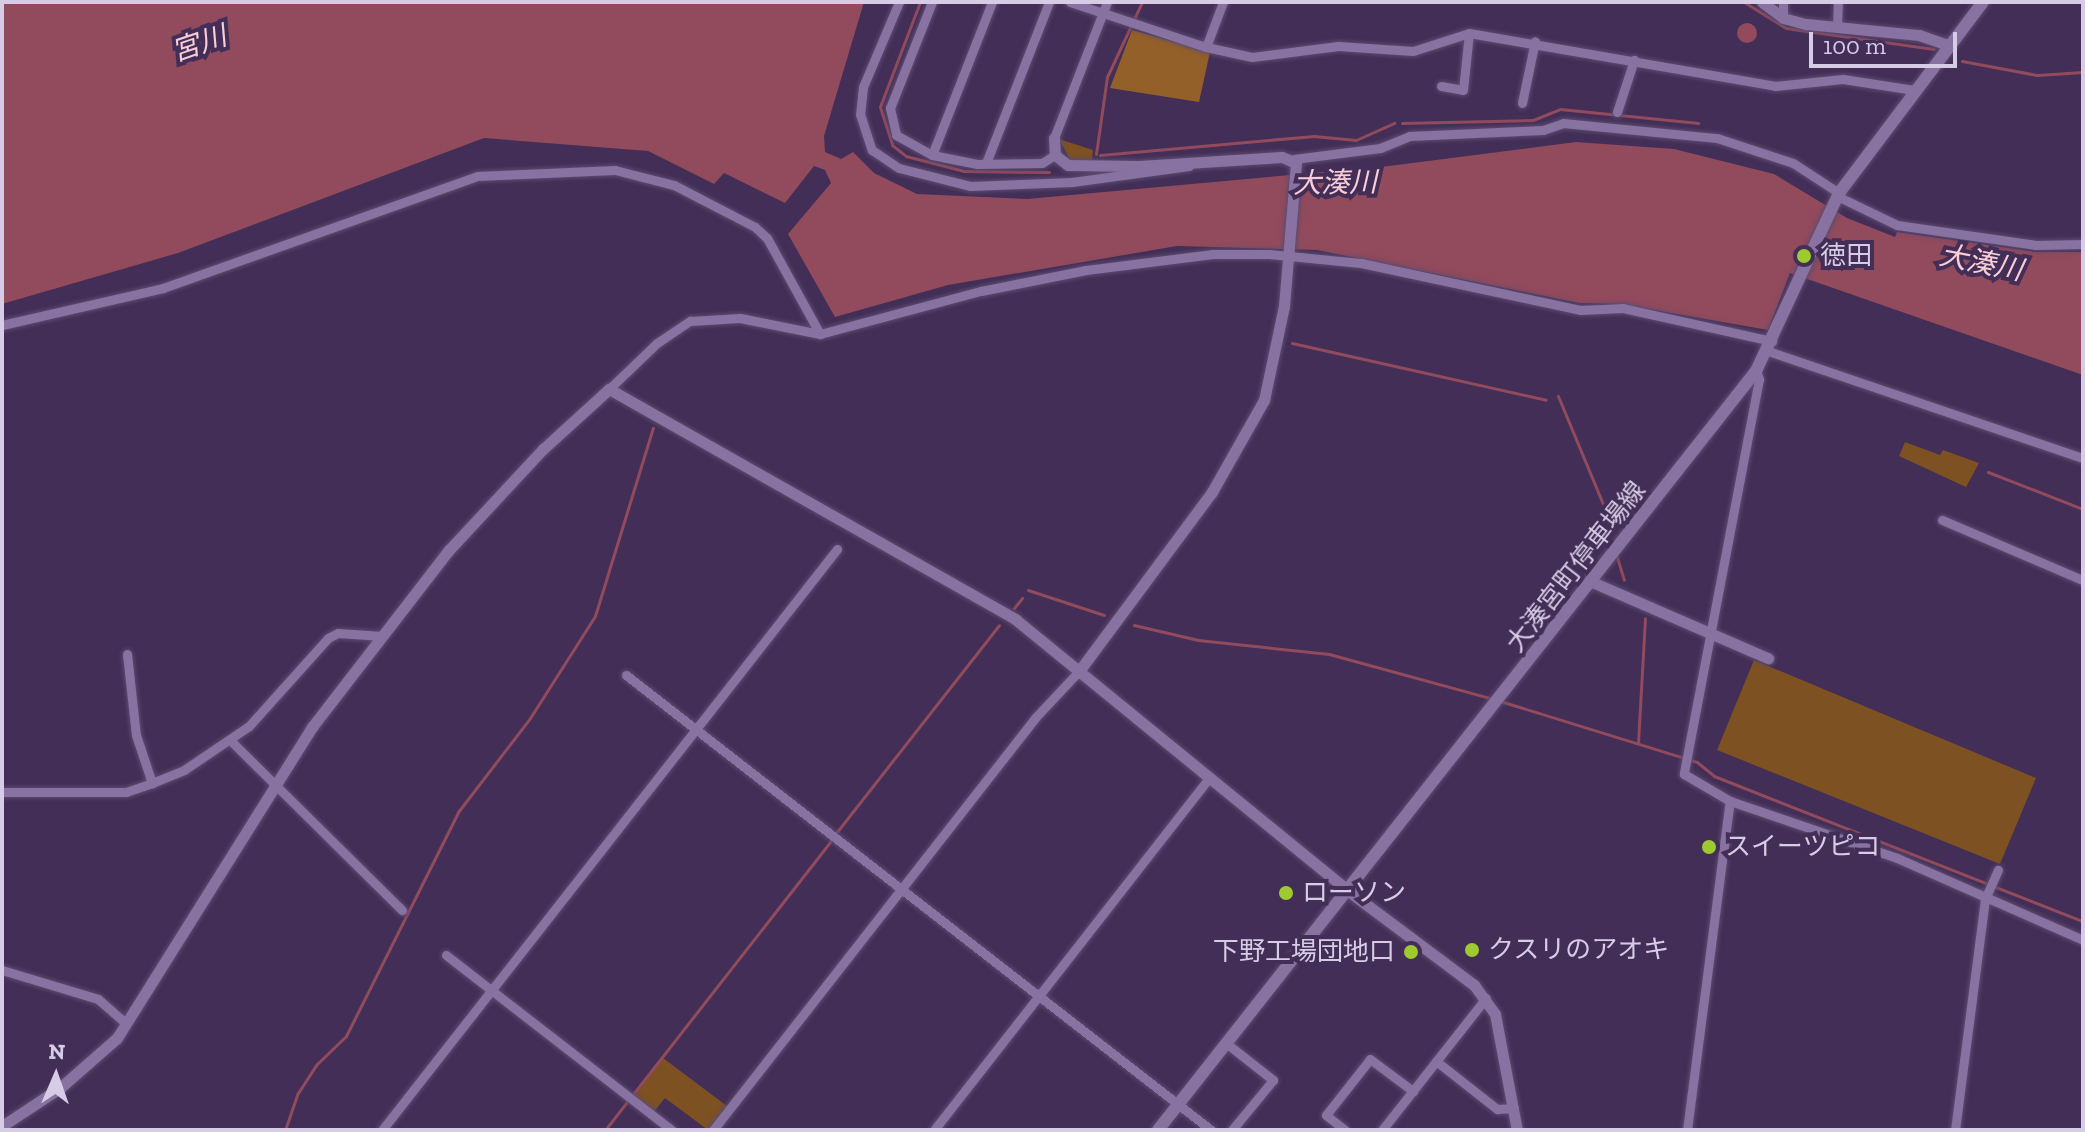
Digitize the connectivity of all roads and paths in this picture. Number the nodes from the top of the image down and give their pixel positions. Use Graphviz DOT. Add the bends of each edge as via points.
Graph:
graph roads {
  1 [pos="899,2"];
  2 [pos="932,2"];
  3 [pos="992,2"];
  4 [pos="1049,2"];
  5 [pos="1070,2"];
  6 [pos="1107,2"];
  7 [pos="1223,2"];
  8 [pos="1762,2"];
  9 [pos="1783,2"];
  10 [pos="1838,2"];
  11 [pos="1983,2"];
  12 [pos="1102,13"];
  13 [pos="1783,18"];
  14 [pos="1837,27"];
  15 [pos="1469,33"];
  16 [pos="1535,41"];
  17 [pos="1948,45"];
  18 [pos="1206,47"];
  19 [pos="1634,60"];
  20 [pos="1441,86"];
  21 [pos="1914,90"];
  22 [pos="1522,103"];
  23 [pos="1617,112"];
  24 [pos="1054,138"];
  25 [pos="932,155"];
  26 [pos="1055,155"];
  27 [pos="986,163"];
  28 [pos="1198,163"];
  29 [pos="1295,164"];
  30 [pos="1837,196"];
  31 [pos="2083,244"];
  32 [pos="1288,255"];
  33 [pos="2,325"];
  34 [pos="820,334"];
  35 [pos="1770,346"];
  36 [pos="1756,371"];
  37 [pos="609,389"];
  38 [pos="2083,458"];
  39 [pos="1942,520"];
  40 [pos="837,549"];
  41 [pos="2083,580"];
  42 [pos="1592,582"];
  43 [pos="382,636"];
  44 [pos="1709,636"];
  45 [pos="127,654"];
  46 [pos="1768,658"];
  47 [pos="1079,671"];
  48 [pos="626,675"];
  49 [pos="697,728"];
  50 [pos="230,740"];
  51 [pos="1210,777"];
  52 [pos="274,781"];
  53 [pos="152,783"];
  54 [pos="2,792"];
  55 [pos="1730,801"];
  56 [pos="1998,870"];
  57 [pos="903,889"];
  58 [pos="1347,890"];
  59 [pos="1985,899"];
  60 [pos="402,910"];
  61 [pos="2083,940"];
  62 [pos="446,955"];
  63 [pos="2,970"];
  64 [pos="492,989"];
  65 [pos="1040,996"];
  66 [pos="1486,998"];
  67 [pos="126,1023"];
  68 [pos="1226,1043"];
  69 [pos="1436,1061"];
  70 [pos="1413,1091"];
  71 [pos="1178,1105"];
  72 [pos="1514,1108"];
  73 [pos="2,1126"];
  74 [pos="382,1130"];
  75 [pos="672,1130"];
  76 [pos="713,1130"];
  77 [pos="934,1130"];
  78 [pos="1158,1130"];
  79 [pos="1211,1130"];
  80 [pos="1232,1130"];
  81 [pos="1345,1130"];
  82 [pos="1382,1130"];
  83 [pos="1517,1130"];
  84 [pos="1687,1130"];
  85 [pos="1955,1130"];
  1 -- 28 [label="street" via="863,87 860,114 872,150 899,168 970,186 1117,178"];
  2 -- 25 [label="street" via="890,108 890,121 909,146"];
  3 -- 25 [label="street"];
  4 -- 27 [label="street"];
  5 -- 12 [label="street"];
  6 -- 12 [label="street"];
  7 -- 18 [label="street"];
  8 -- 13 [label="street"];
  9 -- 13 [label="street"];
  10 -- 14 [label="street"];
  11 -- 17 [label="main road, 大湊宮町停車場線"];
  12 -- 18 [label="street"];
  12 -- 24 [label="street"];
  13 -- 14 [label="street"];
  14 -- 17 [label="street" via="1919,35"];
  15 -- 16 [label="street"];
  15 -- 18 [label="street" via="1413,51 1338,46 1252,57"];
  15 -- 20 [label="street" via="1463,90"];
  16 -- 19 [label="street"];
  16 -- 22 [label="street"];
  17 -- 21 [label="main road, 大湊宮町停車場線"];
  19 -- 21 [label="street" via="1775,86 1843,79"];
  19 -- 23 [label="street"];
  21 -- 30 [label="main road, 大湊宮町停車場線"];
  24 -- 26 [label="street"];
  25 -- 27 [label="street"];
  26 -- 27 [label="street" via="1042,163"];
  26 -- 28 [label="street" via="1068,165"];
  28 -- 29 [label="street"];
  29 -- 30 [label="street" via="1380,148 1409,136 1543,130 1563,123 1717,138 1793,163"];
  29 -- 32 [label="street"];
  30 -- 31 [label="street" via="1897,225 2035,245"];
  30 -- 35 [label="main road, 大湊宮町停車場線"];
  32 -- 34 [label="street" via="1213,254 1086,270 981,291"];
  32 -- 35 [label="street" via="1361,263 1580,310 1623,308"];
  32 -- 47 [label="street" via="1277,355 1255,420 1212,492"];
  33 -- 34 [label="street" via="163,288 477,176 615,170 674,185 755,227 767,238"];
  34 -- 37 [label="street" via="740,318 690,321 657,343"];
  35 -- 36 [label="main road, 大湊宮町停車場線"];
  35 -- 38 [label="street"];
  36 -- 42 [label="main road, 大湊宮町停車場線"];
  36 -- 44 [label="street" via="1759,379"];
  37 -- 43 [label="street" via="543,449 459,539"];
  37 -- 47 [label="street" via="897,556 988,602"];
  39 -- 41 [label="street"];
  40 -- 49 [label="street"];
  42 -- 44 [label="street"];
  42 -- 58 [label="main road, 大湊宮町停車場線"];
  43 -- 50 [label="street" via="338,633 328,638 263,713"];
  43 -- 52 [label="street"];
  44 -- 46 [label="street"];
  44 -- 55 [label="street" via="1683,764 1687,779"];
  45 -- 53 [label="street" via="136,735"];
  47 -- 51 [label="street"];
  47 -- 57 [label="street" via="1035,718"];
  48 -- 49 [label="street"];
  49 -- 57 [label="street"];
  49 -- 64 [label="street"];
  50 -- 52 [label="street"];
  50 -- 53 [label="street"];
  51 -- 58 [label="street"];
  51 -- 65 [label="street"];
  52 -- 60 [label="street"];
  52 -- 67 [label="street"];
  53 -- 54 [label="street" via="126,792"];
  55 -- 59 [label="street" via="1897,858"];
  55 -- 84 [label="street"];
  56 -- 59 [label="street"];
  57 -- 65 [label="street"];
  57 -- 76 [label="street"];
  58 -- 66 [label="street"];
  58 -- 68 [label="main road, 大湊宮町停車場線"];
  59 -- 61 [label="street"];
  59 -- 85 [label="street"];
  62 -- 64 [label="street"];
  63 -- 67 [label="street" via="98,999"];
  64 -- 74 [label="street"];
  64 -- 75 [label="street"];
  65 -- 71 [label="street"];
  65 -- 77 [label="street"];
  66 -- 69 [label="street"];
  66 -- 72 [label="street" via="1503,1039"];
  67 -- 73 [label="street" via="92,1062"];
  68 -- 71 [label="main road, 大湊宮町停車場線"];
  68 -- 80 [label="street" via="1273,1080"];
  69 -- 70 [label="street"];
  69 -- 72 [label="street" via="1497,1109"];
  70 -- 81 [label="street" via="1370,1059 1326,1115"];
  70 -- 82 [label="street"];
  71 -- 78 [label="main road, 大湊宮町停車場線"];
  71 -- 79 [label="street"];
  72 -- 83 [label="street"];
}
